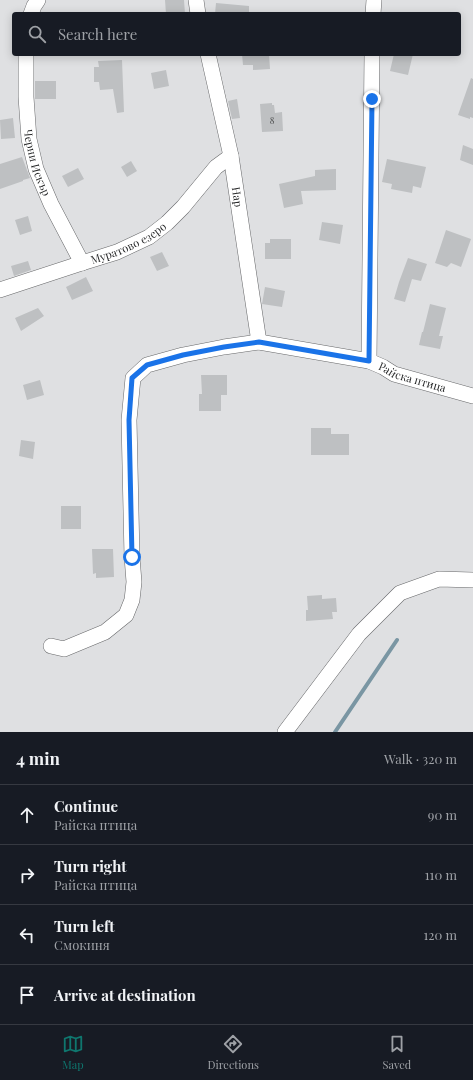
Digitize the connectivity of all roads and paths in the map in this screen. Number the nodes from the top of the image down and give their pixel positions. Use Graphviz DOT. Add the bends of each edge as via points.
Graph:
graph roads {
  1 [pos="38,0"];
  2 [pos="196,0"];
  3 [pos="374,0"];
  4 [pos="32,12"];
  5 [pos="198,12"];
  6 [pos="373,12"];
  7 [pos="26,56"];
  8 [pos="208,56"];
  9 [pos="372,56"];
  10 [pos="231,156"];
  11 [pos="82,263"];
  12 [pos="0,290"];
  13 [pos="259,342"];
  14 [pos="369,361"];
  15 [pos="473,396"];
  16 [pos="473,580"];
  17 [pos="51,646"];
  18 [pos="285,732"];
  1 -- 4 [label="street"];
  2 -- 5 [label="street"];
  3 -- 6 [label="street"];
  7 -- 11 [label="street, Черни Искър" via="29,139 36,169 50,204"];
  8 -- 10 [label="street, Нар"];
  9 -- 14 [label="street"];
  10 -- 11 [label="street, Муратово езеро" via="216,167 183,207 149,237 117,252"];
  10 -- 13 [label="street, Нар"];
  11 -- 12 [label="street, Муратово езеро"];
  13 -- 14 [label="street, Райска птица"];
  13 -- 17 [label="street, Райска птица" via="183,355 147,365 132,378 129,420 134,582 132,600 126,615 105,632 64,650"];
  14 -- 15 [label="street, Райска птица" via="394,374"];
  16 -- 18 [label="street" via="439,579 400,593 359,634"];
}
